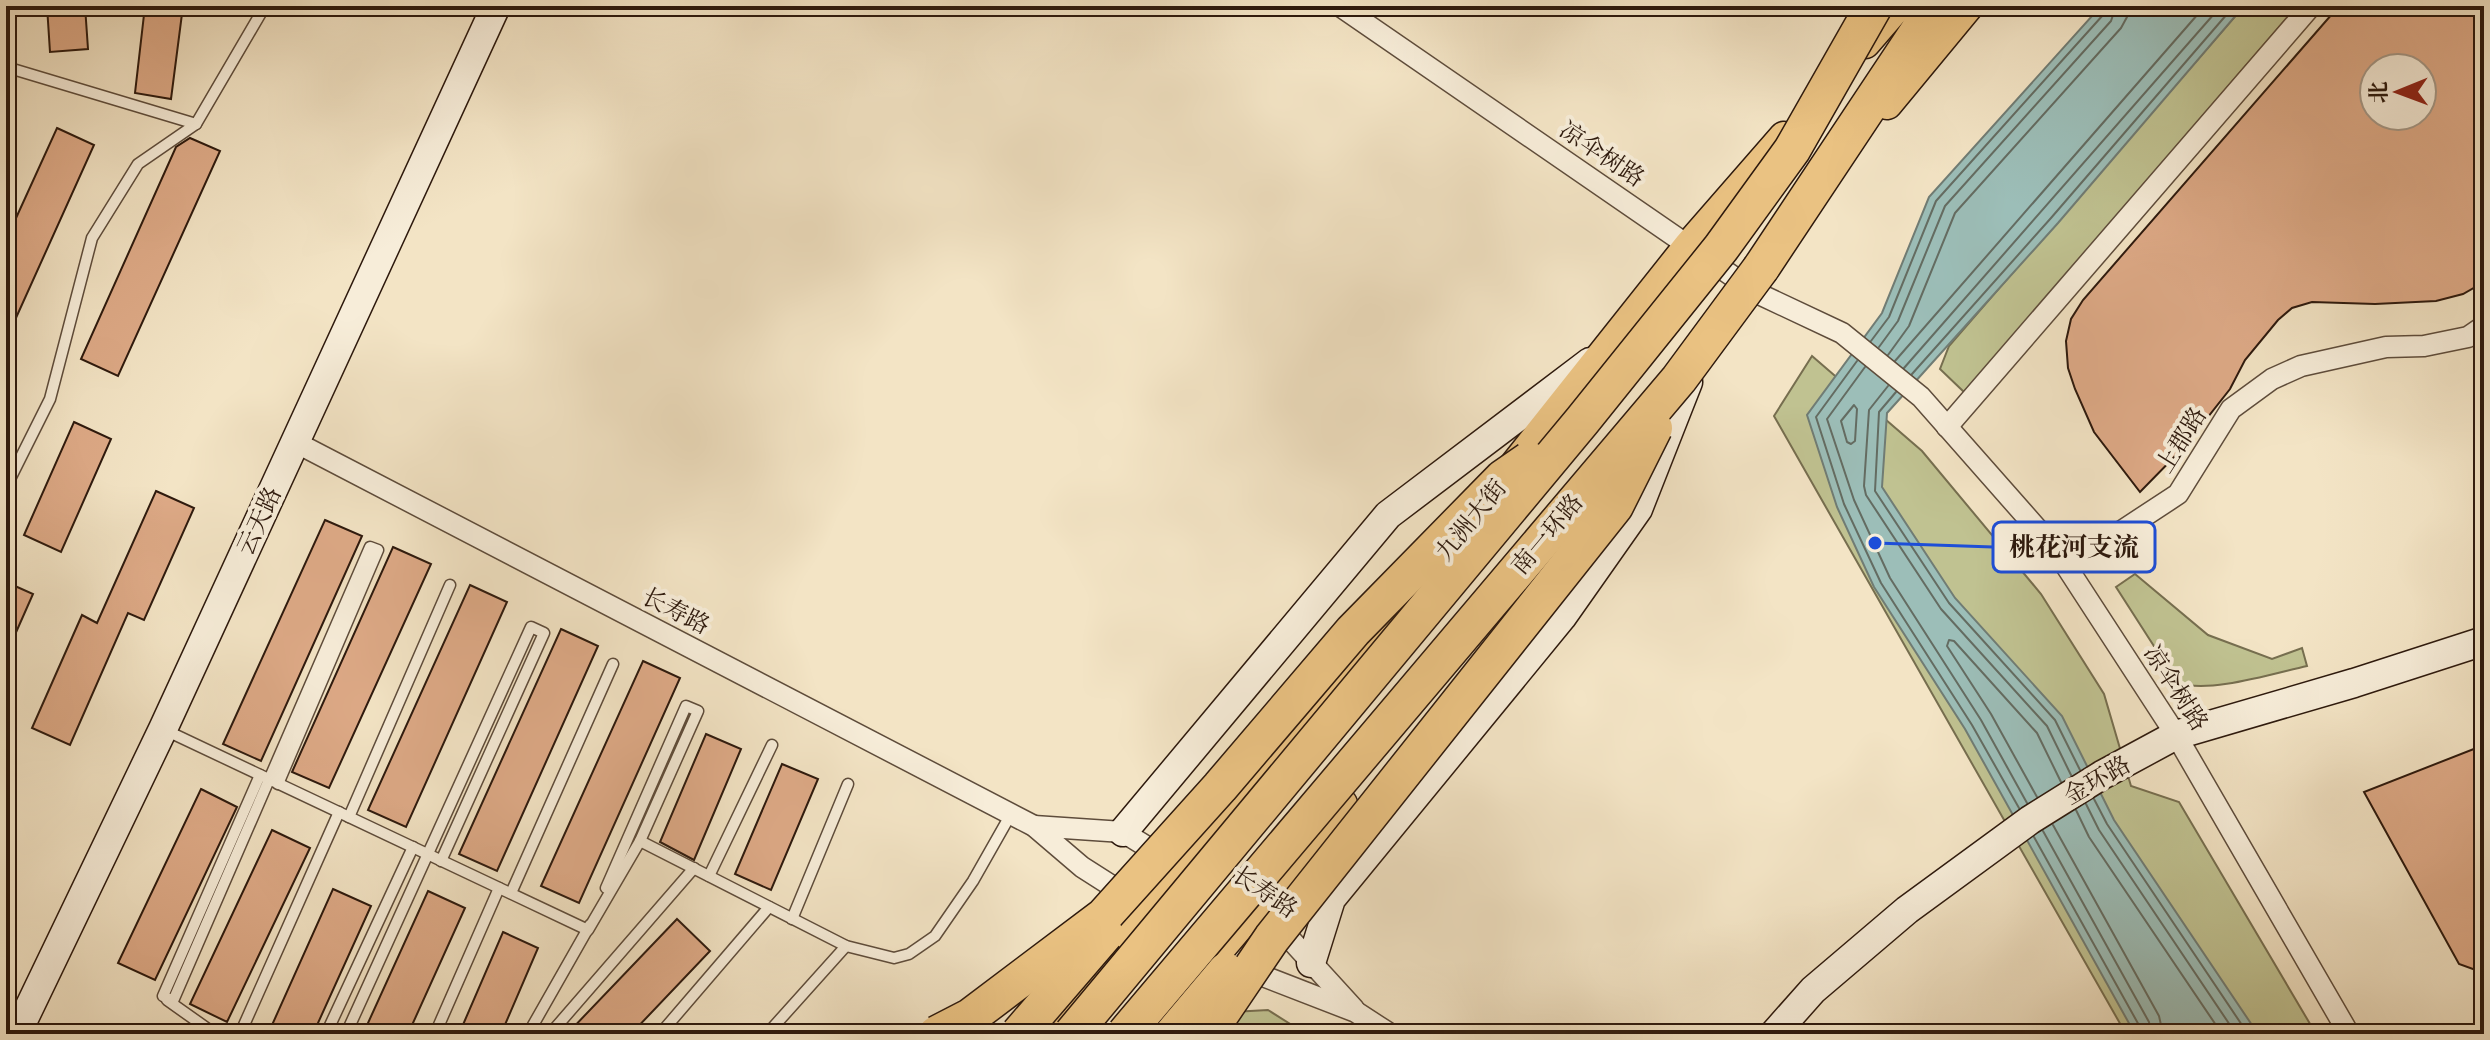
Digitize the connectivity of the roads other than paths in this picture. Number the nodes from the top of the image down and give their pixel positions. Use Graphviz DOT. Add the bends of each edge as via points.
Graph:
graph roads {
  1 [pos="265,6"];
  2 [pos="496,6"];
  3 [pos="1340,6"];
  4 [pos="1874,6"];
  5 [pos="1897,6"];
  6 [pos="1931,6"];
  7 [pos="1968,6"];
  8 [pos="2311,6"];
  9 [pos="6,67"];
  10 [pos="196,124"];
  11 [pos="1689,246"];
  12 [pos="1757,293"];
  13 [pos="2484,326"];
  14 [pos="1613,345"];
  15 [pos="1683,380"];
  16 [pos="1582,421"];
  17 [pos="1947,427"];
  18 [pos="295,442"];
  19 [pos="6,487"];
  20 [pos="1593,501"];
  21 [pos="1436,563"];
  22 [pos="2067,567"];
  23 [pos="450,585"];
  24 [pos="2484,641"];
  25 [pos="613,664"];
  26 [pos="163,729"];
  27 [pos="2176,735"];
  28 [pos="772,745"];
  29 [pos="270,779"];
  30 [pos="848,784"];
  31 [pos="344,814"];
  32 [pos="1011,814"];
  33 [pos="1034,826"];
  34 [pos="1123,832"];
  35 [pos="640,841"];
  36 [pos="413,847"];
  37 [pos="429,855"];
  38 [pos="441,861"];
  39 [pos="1179,866"];
  40 [pos="694,868"];
  41 [pos="709,876"];
  42 [pos="499,888"];
  43 [pos="511,893"];
  44 [pos="769,907"];
  45 [pos="1147,907"];
  46 [pos="1252,913"];
  47 [pos="792,919"];
  48 [pos="588,930"];
  49 [pos="846,946"];
  50 [pos="1218,953"];
  51 [pos="1311,963"];
  52 [pos="1356,1012"];
  53 [pos="6,1028"];
  54 [pos="17,1034"];
  55 [pos="215,1034"];
  56 [pos="240,1034"];
  57 [pos="326,1034"];
  58 [pos="346,1034"];
  59 [pos="435,1034"];
  60 [pos="528,1034"];
  61 [pos="550,1034"];
  62 [pos="660,1034"];
  63 [pos="767,1034"];
  64 [pos="937,1034"];
  65 [pos="1019,1034"];
  66 [pos="1046,1034"];
  67 [pos="1072,1034"];
  68 [pos="1125,1034"];
  69 [pos="1146,1034"];
  70 [pos="1173,1034"];
  71 [pos="1207,1034"];
  72 [pos="1390,1034"];
  73 [pos="1774,1034"];
  74 [pos="2349,1034"];
  1 -- 10 [label="lane"];
  2 -- 18 [label="street, 云天路"];
  3 -- 11 [label="street, 凉伞树路"];
  4 -- 16 [label="highway, 南一环路, bridge" via="1792,150"];
  5 -- 11 [label="main road, 九洲大街"];
  6 -- 15 [label="highway, 南一环路, bridge"];
  7 -- 12 [label="main road" via="1886,104"];
  8 -- 17 [label="street"];
  9 -- 10 [label="lane"];
  10 -- 19 [label="lane" via="138,164 92,238 50,399"];
  11 -- 12 [label="street, 凉伞树路"];
  11 -- 14 [label="main road, 九洲大街"];
  12 -- 15 [label="main road"];
  12 -- 17 [label="street, 凉伞树路" via="1842,333 1921,397"];
  13 -- 22 [label="street, 上郡路" via="2468,337 2386,347 2301,366 2272,379 2231,409 2178,494"];
  14 -- 21 [label="main road, 九洲大街"];
  14 -- 34 [label="street" via="1388,515"];
  15 -- 20 [label="main road"];
  15 -- 51 [label="street" via="1638,509 1562,617 1331,899"];
  15 -- 68 [label="highway, 南一环路, bridge"];
  15 -- 71 [label="highway, bridge" via="1615,506 1272,938"];
  16 -- 64 [label="highway, bridge" via="1503,478 1353,631 1104,916 970,1017"];
  16 -- 67 [label="highway, 南一环路, bridge"];
  17 -- 22 [label="street, 凉伞树路"];
  18 -- 26 [label="street, 云天路"];
  18 -- 32 [label="street, 长寿路"];
  20 -- 46 [label="main road"];
  20 -- 70 [label="highway, bridge" via="1504,637"];
  21 -- 39 [label="main road, 九洲大街"];
  21 -- 65 [label="highway, bridge" via="1356,640"];
  22 -- 27 [label="street, 凉伞树路"];
  23 -- 31 [label="lane"];
  24 -- 27 [label="street, 金环路"];
  25 -- 43 [label="lane"];
  26 -- 29 [label="lane"];
  26 -- 54 [label="street, 云天路"];
  27 -- 73 [label="street, 金环路" via="2030,820 1907,910 1813,990"];
  27 -- 74 [label="street, 凉伞树路"];
  28 -- 41 [label="lane"];
  29 -- 29 [label="lane" via="378,550 370,547"];
  29 -- 31 [label="lane"];
  29 -- 55 [label="lane" via="163,996"];
  30 -- 47 [label="lane"];
  31 -- 36 [label="lane"];
  31 -- 56 [label="lane"];
  32 -- 33 [label="street, 长寿路"];
  32 -- 49 [label="lane" via="935,936 894,958"];
  33 -- 34 [label="street, 长寿路"];
  33 -- 45 [label="street, 长寿路" via="1082,867"];
  34 -- 39 [label="street, 长寿路"];
  35 -- 40 [label="lane"];
  35 -- 48 [label="lane"];
  35 -- 48 [label="lane" via="698,711 686,706"];
  36 -- 37 [label="lane"];
  36 -- 57 [label="lane"];
  37 -- 38 [label="lane"];
  37 -- 38 [label="lane" via="531,627 544,633"];
  37 -- 58 [label="lane"];
  38 -- 42 [label="lane"];
  39 -- 45 [label="main road, 九洲大街"];
  39 -- 46 [label="street, 长寿路"];
  40 -- 41 [label="lane"];
  40 -- 61 [label="lane"];
  41 -- 44 [label="lane"];
  42 -- 43 [label="lane"];
  42 -- 59 [label="lane"];
  43 -- 48 [label="lane"];
  44 -- 47 [label="lane"];
  44 -- 62 [label="lane"];
  45 -- 50 [label="street, 长寿路"];
  45 -- 66 [label="main road, 九洲大街"];
  46 -- 50 [label="main road"];
  46 -- 51 [label="street, 长寿路" via="1291,940"];
  47 -- 49 [label="lane"];
  48 -- 60 [label="lane"];
  49 -- 63 [label="lane"];
  50 -- 52 [label="street, 长寿路"];
  50 -- 69 [label="main road"];
  51 -- 52 [label="street, 长寿路"];
  52 -- 72 [label="street, 长寿路"];
  53 -- 54 [label="street"];
}
